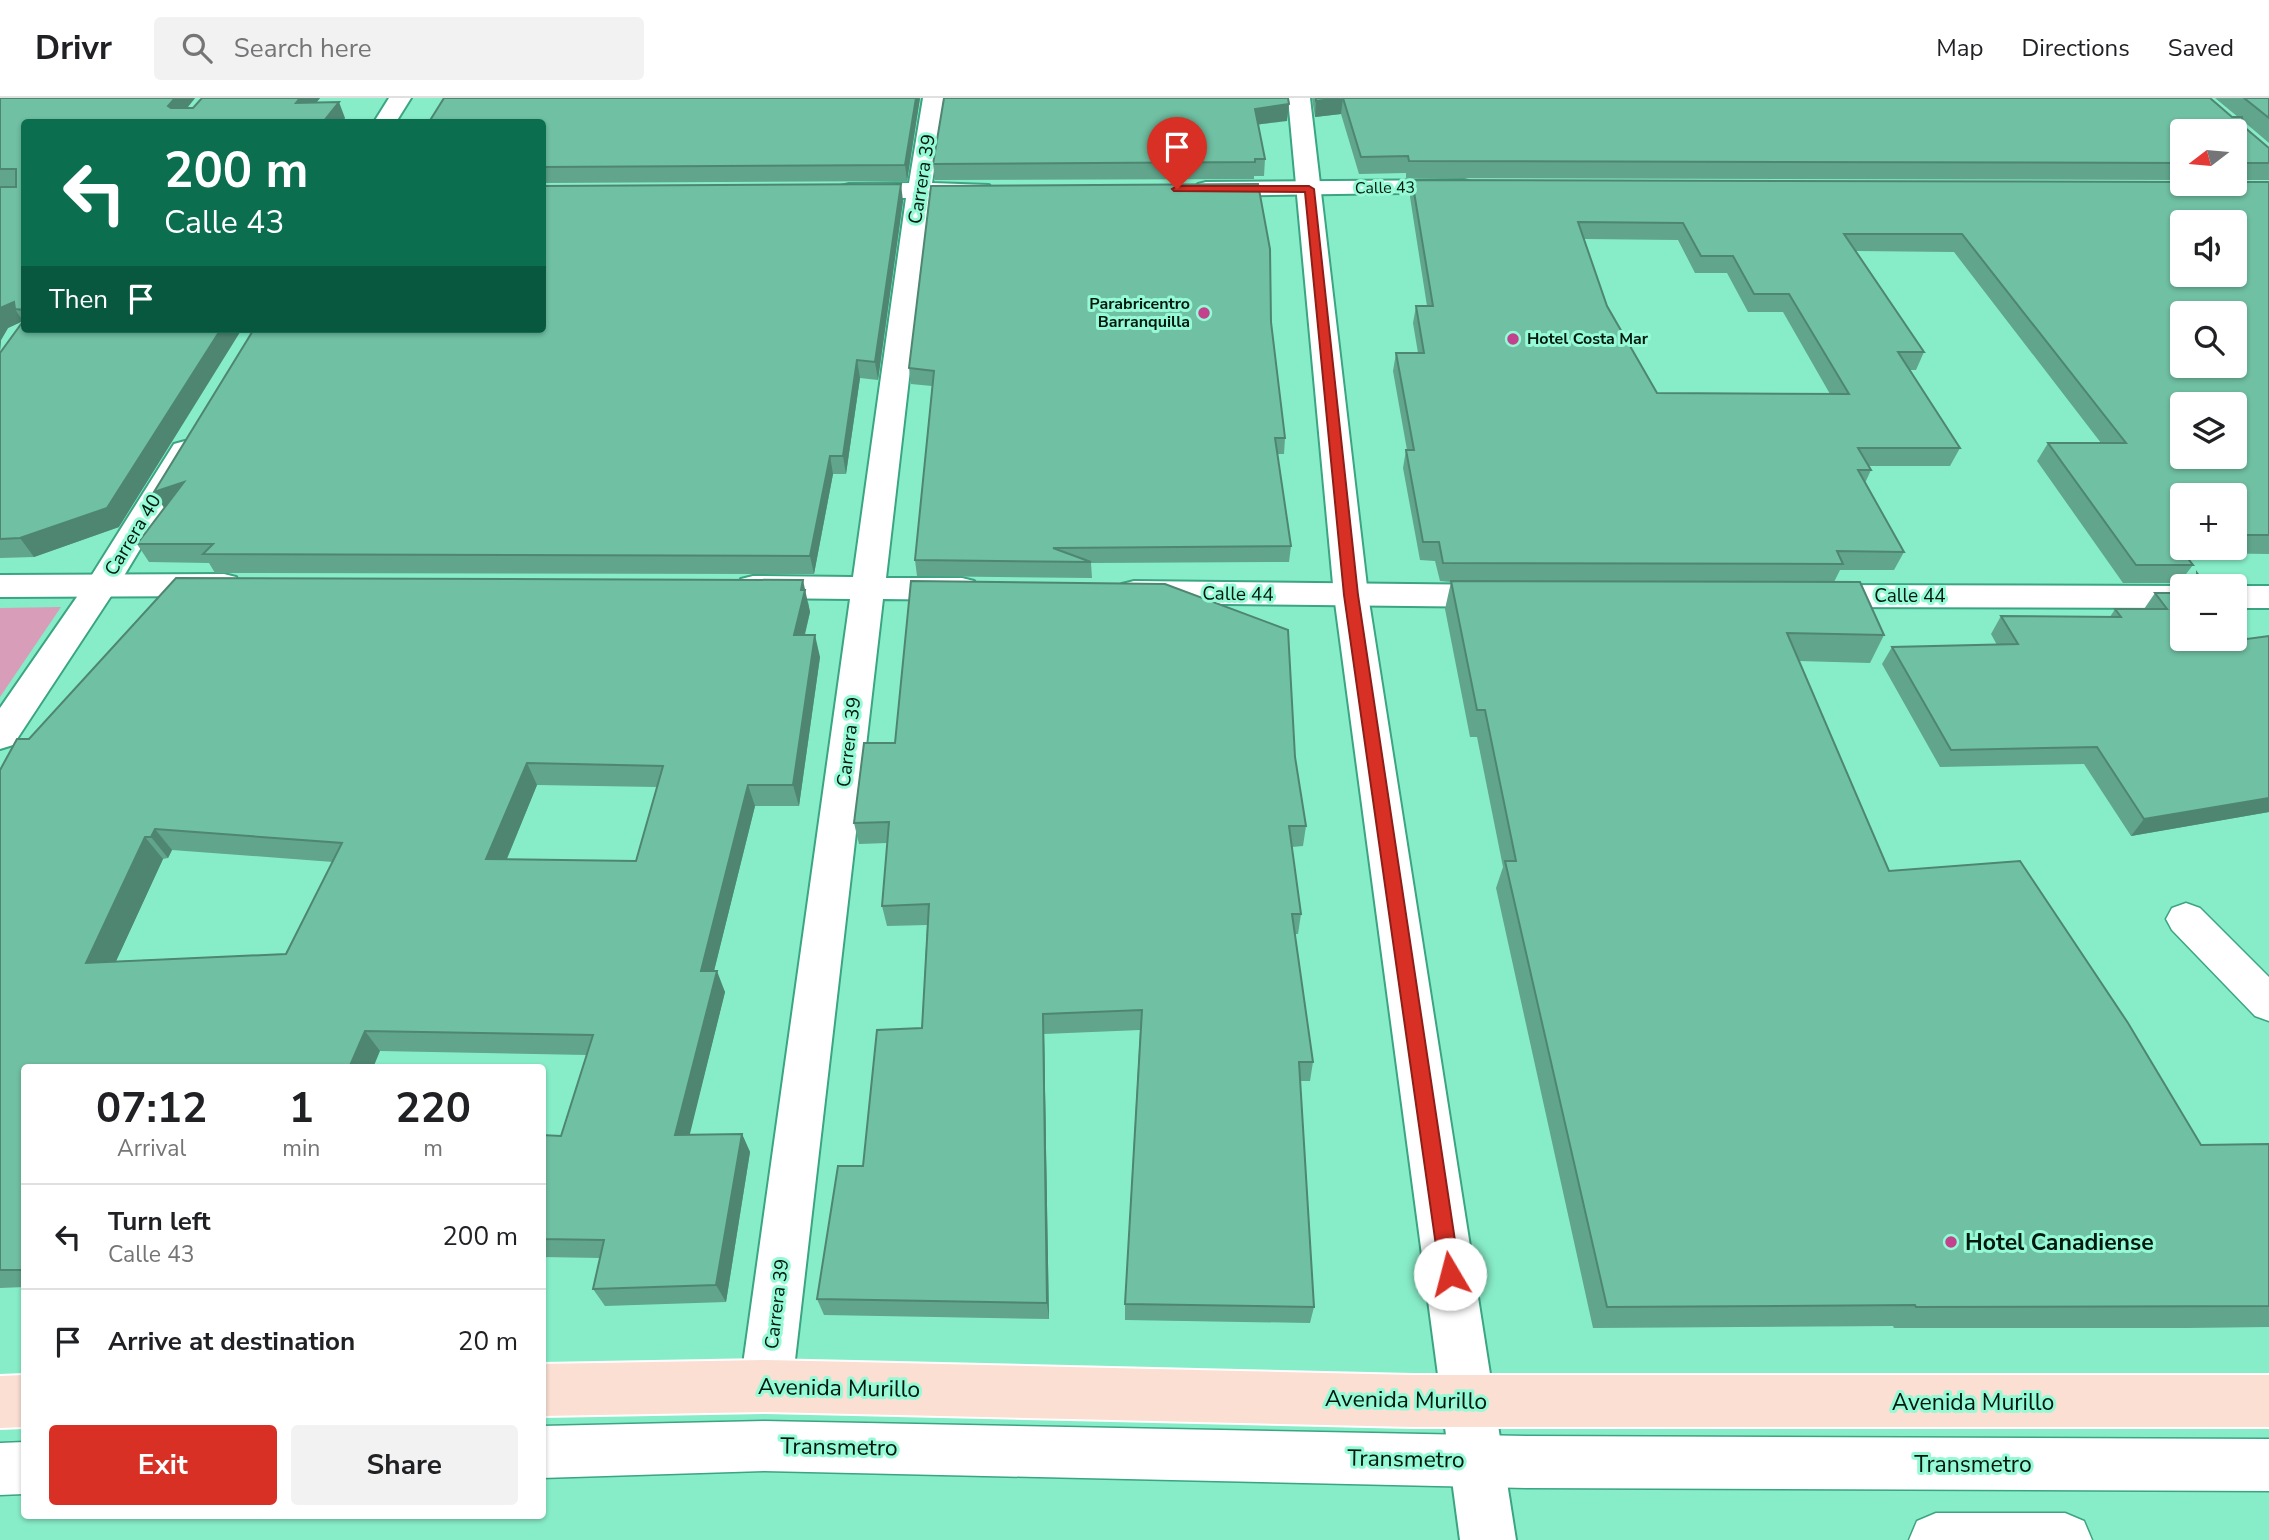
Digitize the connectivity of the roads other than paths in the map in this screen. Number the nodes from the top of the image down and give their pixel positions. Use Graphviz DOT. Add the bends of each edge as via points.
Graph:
graph roads {
  1 [pos="400,98"];
  2 [pos="934,98"];
  3 [pos="1299,98"];
  4 [pos="387,119"];
  5 [pos="1492,187"];
  6 [pos="1186,189"];
  7 [pos="1309,189"];
  8 [pos="1008,190"];
  9 [pos="821,191"];
  10 [pos="919,191"];
  11 [pos="202,422"];
  12 [pos="103,584"];
  13 [pos="256,585"];
  14 [pos="0,586"];
  15 [pos="729,587"];
  16 [pos="868,588"];
  17 [pos="993,590"];
  18 [pos="1103,592"];
  19 [pos="1351,595"];
  20 [pos="1534,596"];
  21 [pos="1782,596"];
  22 [pos="2170,597"];
  23 [pos="2247,597"];
  24 [pos="2269,597"];
  25 [pos="0,736"];
  26 [pos="2186,919"];
  27 [pos="2269,1004"];
  28 [pos="766,1386"];
  29 [pos="546,1390"];
  30 [pos="21,1401"];
  31 [pos="1467,1401"];
  32 [pos="2269,1401"];
  33 [pos="0,1402"];
  34 [pos="546,1452"];
  35 [pos="1477,1460"];
  36 [pos="2269,1465"];
  37 [pos="21,1468"];
  38 [pos="0,1469"];
  39 [pos="1488,1540"];
  40 [pos="1936,1540"];
  41 [pos="2065,1540"];
  1 -- 4 [label="street"];
  2 -- 10 [label="street, Carrera 39"];
  3 -- 7 [label="street"];
  5 -- 7 [label="street, Calle 43"];
  6 -- 7 [label="street, Calle 43"];
  7 -- 19 [label="street"];
  8 -- 10 [label="street"];
  9 -- 10 [label="street"];
  10 -- 16 [label="street, Carrera 39"];
  11 -- 12 [label="street, Carrera 40"];
  12 -- 13 [label="street"];
  12 -- 14 [label="street"];
  12 -- 25 [label="street, Carrera 40"];
  15 -- 16 [label="street"];
  16 -- 17 [label="street"];
  16 -- 28 [label="street, Carrera 39"];
  18 -- 19 [label="street, Calle 44"];
  19 -- 20 [label="street, Calle 44"];
  19 -- 31 [label="street"];
  21 -- 22 [label="street, Calle 44"];
  23 -- 24 [label="street"];
  26 -- 27 [label="lane"];
  28 -- 29 [label="main road, Avenida Murillo"];
  28 -- 31 [label="main road, Avenida Murillo"];
  30 -- 33 [label="main road"];
  31 -- 32 [label="main road, Avenida Murillo"];
  31 -- 35 [label="street"];
  34 -- 35 [label="lane, Transmetro" via="764,1446"];
  35 -- 36 [label="lane, Transmetro"];
  35 -- 39 [label="street"];
  37 -- 38 [label="lane"];
  40 -- 41 [label="lane"];
}
